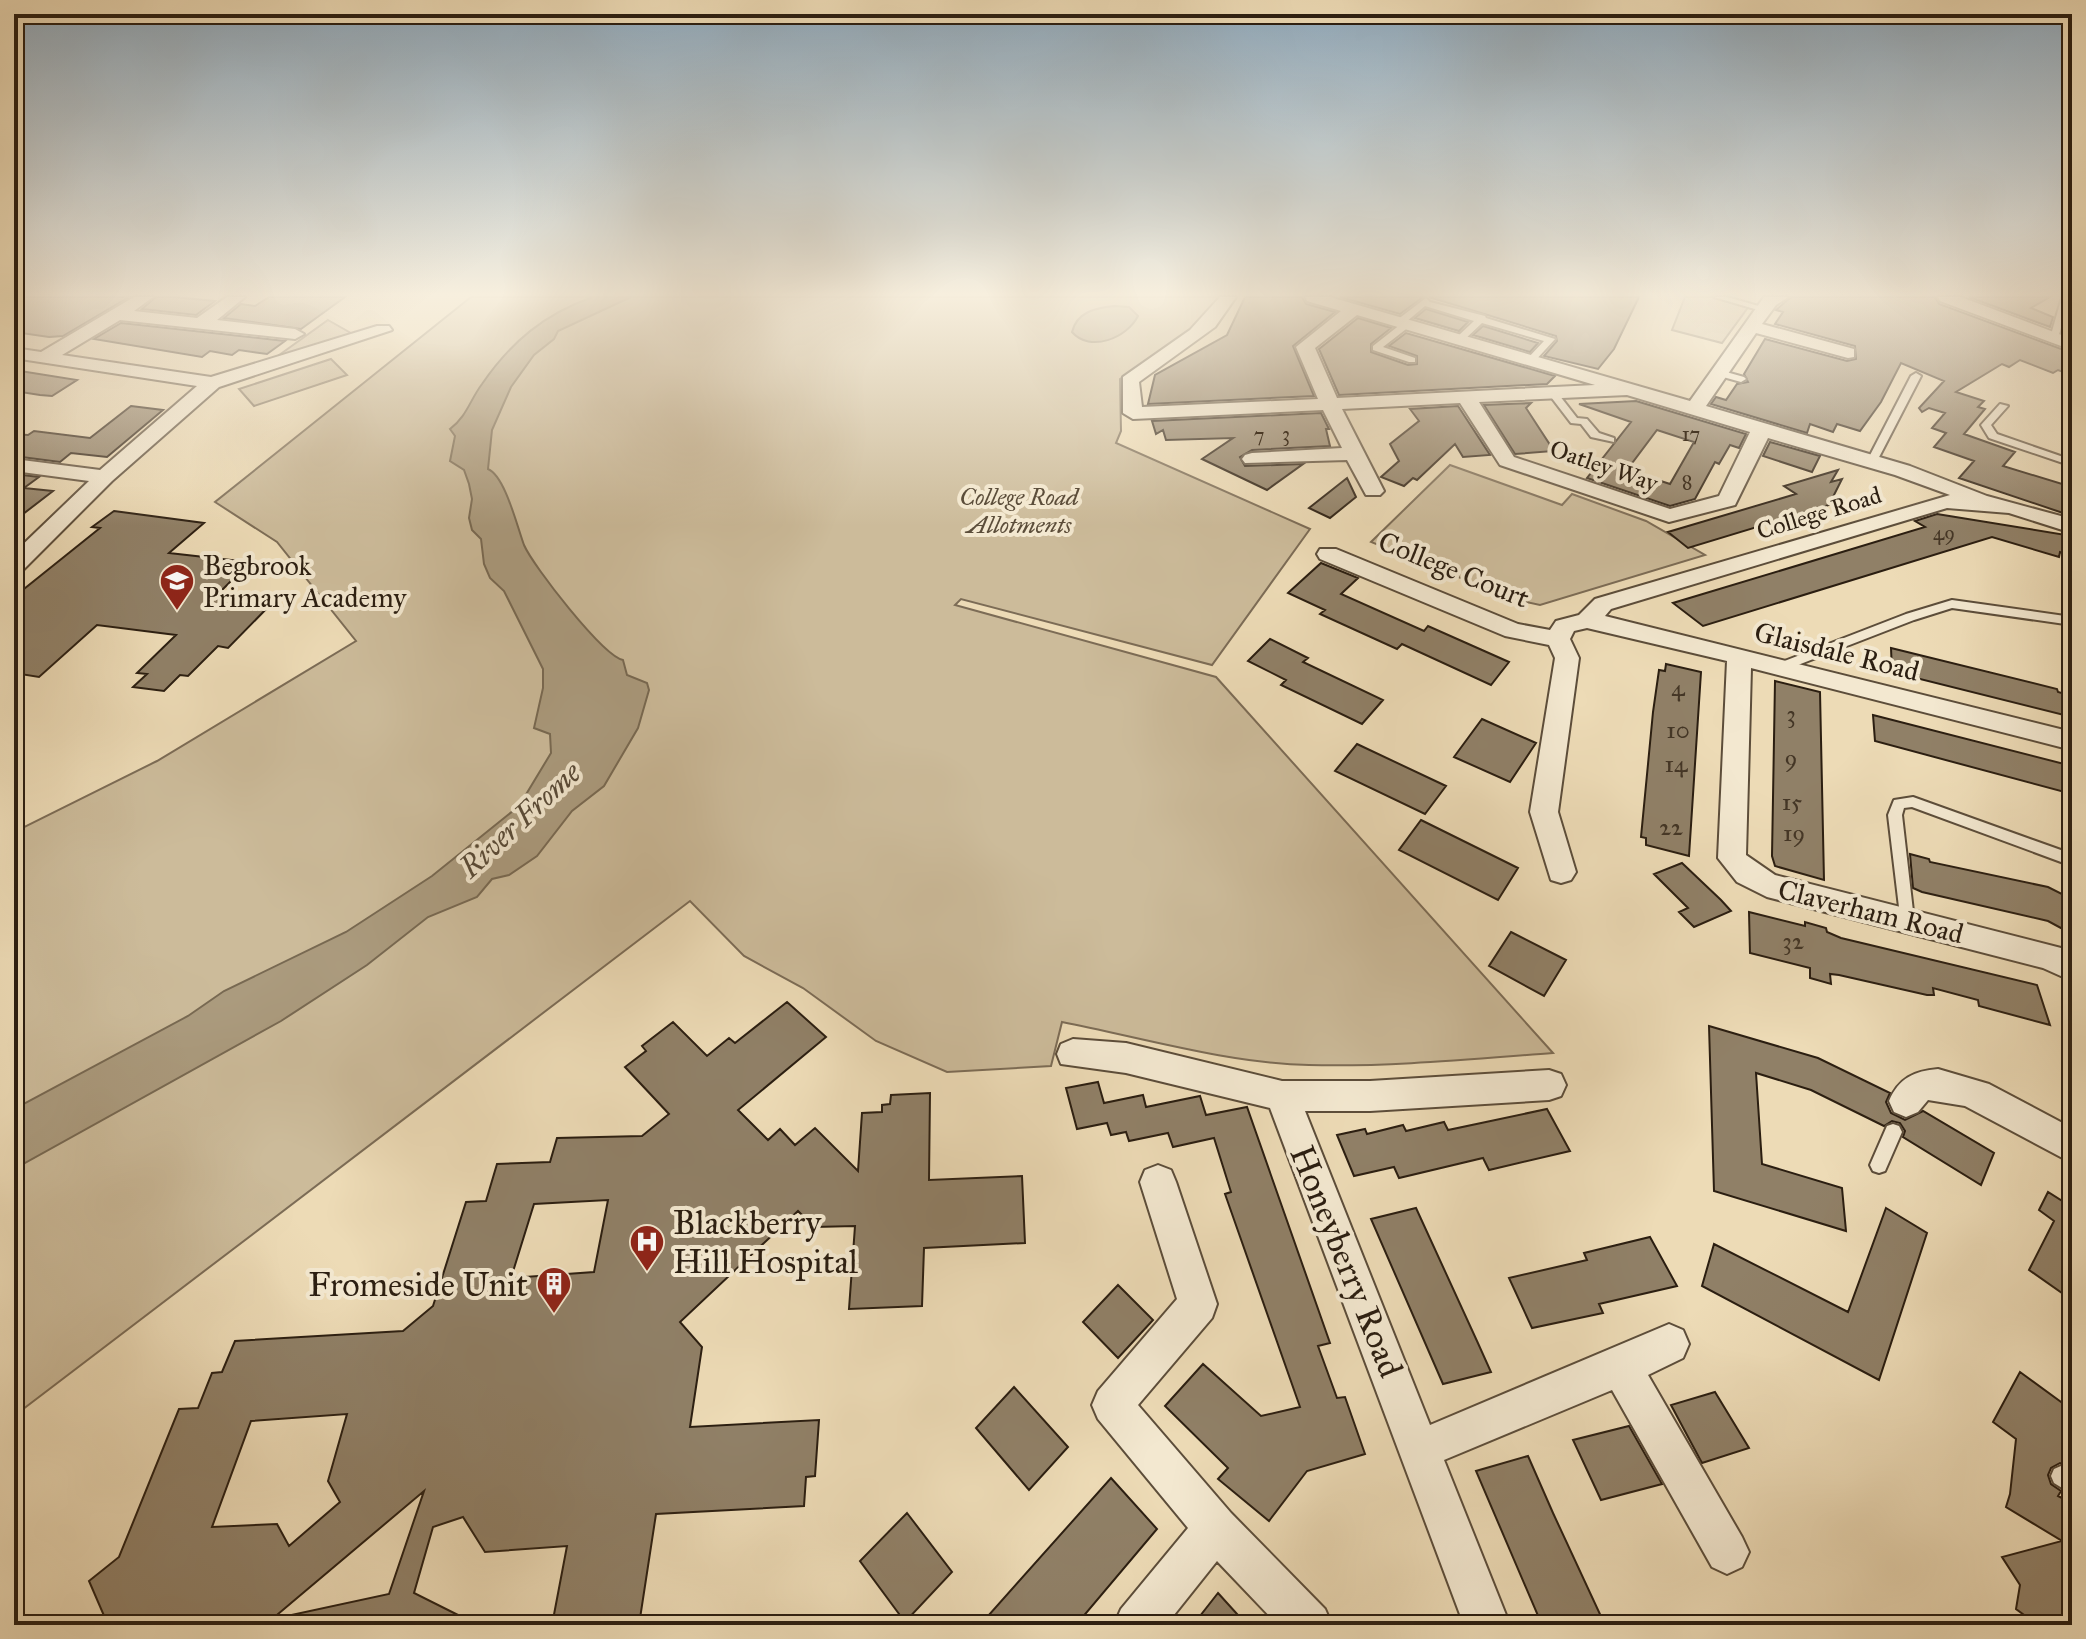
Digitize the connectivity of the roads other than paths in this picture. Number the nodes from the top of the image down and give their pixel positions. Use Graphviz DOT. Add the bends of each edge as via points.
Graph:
graph roads {
  1 [pos="154,373"];
  2 [pos="243,373"];
  3 [pos="1141,373"];
  4 [pos="1317,373"];
  5 [pos="1579,373"];
  6 [pos="1719,373"];
  7 [pos="1721,373"];
  8 [pos="1916,376"];
  9 [pos="1741,379"];
  10 [pos="212,383"];
  11 [pos="1630,389"];
  12 [pos="1553,393"];
  13 [pos="1466,397"];
  14 [pos="1330,404"];
  15 [pos="2003,406"];
  16 [pos="1694,409"];
  17 [pos="1762,429"];
  18 [pos="1610,440"];
  19 [pos="1356,453"];
  20 [pos="1252,459"];
  21 [pos="1871,463"];
  22 [pos="2072,463"];
  23 [pos="14,465"];
  24 [pos="105,477"];
  25 [pos="1373,491"];
  26 [pos="1980,501"];
  27 [pos="2072,526"];
  28 [pos="1328,554"];
  29 [pos="14,566"];
  30 [pos="1587,620"];
  31 [pos="2072,621"];
  32 [pos="1558,639"];
  33 [pos="1739,657"];
  34 [pos="1781,667"];
  35 [pos="2072,741"];
  36 [pos="2072,860"];
  37 [pos="1561,872"];
  38 [pos="1906,920"];
  39 [pos="2072,968"];
  40 [pos="1073,1054"];
  41 [pos="1549,1085"];
  42 [pos="1282,1096"];
  43 [pos="1906,1101"];
  44 [pos="1893,1132"];
  45 [pos="2072,1147"];
  46 [pos="1879,1165"];
  47 [pos="1158,1182"];
  48 [pos="1669,1344"];
  49 [pos="1621,1367"];
  50 [pos="1421,1449"];
  51 [pos="1216,1528"];
  52 [pos="1727,1552"];
  53 [pos="1137,1625"];
  54 [pos="1309,1625"];
  55 [pos="1487,1625"];
  1 -- 10 [label="street"];
  2 -- 10 [label="street"];
  3 -- 14 [label="street" via="1130,381 1133,413"];
  4 -- 14 [label="street"];
  5 -- 11 [label="street"];
  6 -- 16 [label="street"];
  7 -- 9 [label="lane"];
  8 -- 21 [label="lane"];
  10 -- 24 [label="street" via="139,454"];
  11 -- 12 [label="street"];
  11 -- 16 [label="street"];
  12 -- 13 [label="street"];
  12 -- 18 [label="lane" via="1574,421 1584,421 1595,435"];
  13 -- 14 [label="street"];
  13 -- 17 [label="street, Oatley Way" via="1507,461 1669,516 1727,500"];
  14 -- 19 [label="street"];
  15 -- 22 [label="lane" via="1986,425 1993,436"];
  16 -- 17 [label="street"];
  17 -- 21 [label="street"];
  19 -- 20 [label="street"];
  19 -- 25 [label="street"];
  21 -- 26 [label="street" via="1952,487"];
  23 -- 24 [label="street"];
  24 -- 29 [label="street"];
  26 -- 27 [label="street, College Road"];
  26 -- 30 [label="street, College Road" via="1945,502 1603,604"];
  28 -- 32 [label="street, College Court" via="1513,631"];
  30 -- 32 [label="street" via="1564,626"];
  30 -- 33 [label="street, Glaisdale Road"];
  31 -- 34 [label="lane" via="1952,604"];
  32 -- 37 [label="street" via="1567,658 1544,812"];
  33 -- 34 [label="street, Glaisdale Road"];
  33 -- 38 [label="street, Claverham Road" via="1732,858 1767,885"];
  34 -- 35 [label="street, Glaisdale Road"];
  36 -- 38 [label="lane" via="1913,802 1899,804 1895,815"];
  38 -- 39 [label="street, Claverham Road" via="2050,957"];
  40 -- 42 [label="street" via="1126,1058"];
  41 -- 42 [label="street"];
  42 -- 50 [label="street, Honeyberry Road"];
  43 -- 45 [label="street" via="1913,1090 1939,1083 1963,1090"];
  44 -- 46 [label="lane"];
  47 -- 51 [label="street" via="1198,1304 1112,1405"];
  48 -- 49 [label="street"];
  49 -- 50 [label="street"];
  49 -- 52 [label="street"];
  50 -- 55 [label="street, Honeyberry Road"];
  51 -- 53 [label="street"];
  51 -- 54 [label="street"];
}
